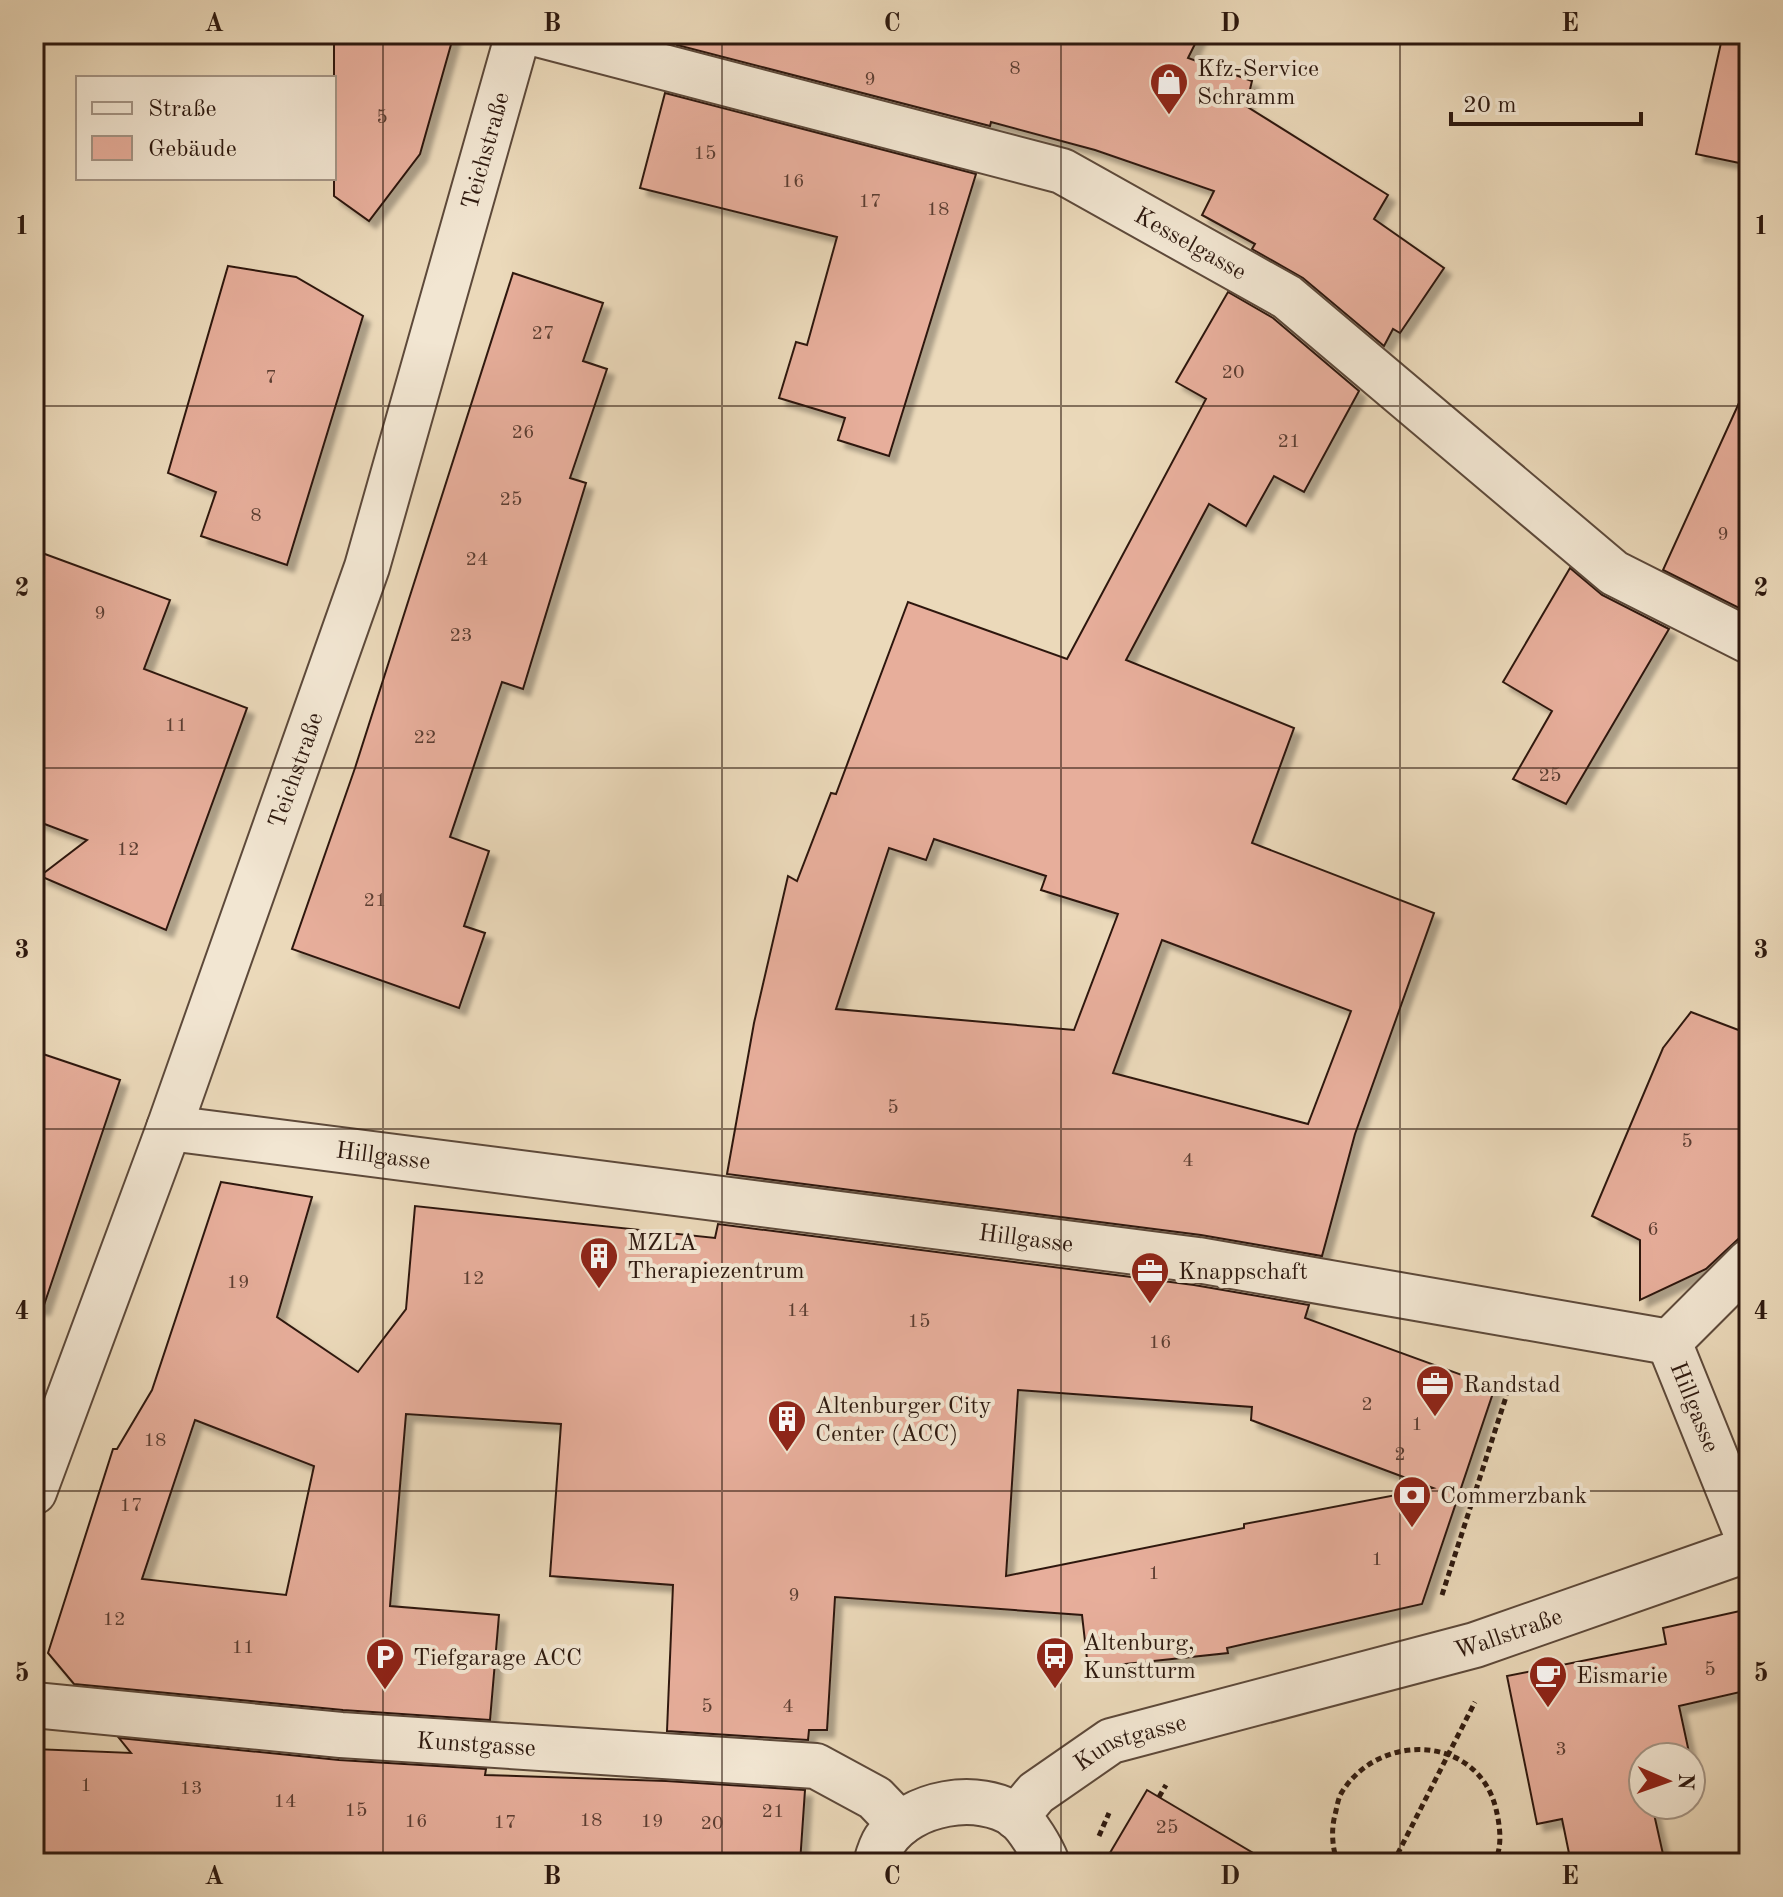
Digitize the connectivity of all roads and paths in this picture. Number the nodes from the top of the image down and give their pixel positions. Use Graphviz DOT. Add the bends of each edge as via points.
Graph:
graph roads {
  1 [pos="518,34"];
  2 [pos="537,34"];
  3 [pos="1749,641"];
  4 [pos="169,1128"];
  5 [pos="1749,1262"];
  6 [pos="1669,1342"];
  7 [pos="1506,1397"];
  8 [pos="34,1492"];
  9 [pos="1749,1540"];
  10 [pos="1749,1549"];
  11 [pos="1441,1597"];
  12 [pos="1480,1691"];
  13 [pos="1262,1700"];
  14 [pos="34,1705"];
  15 [pos="1449,1755"];
  16 [pos="1016,1817"];
  17 [pos="900,1824"];
  18 [pos="876,1863"];
  19 [pos="1047,1863"];
  20 [pos="1338,1863"];
  21 [pos="1393,1863"];
  22 [pos="1494,1863"];
  1 -- 4 [label="street, Teichstraße" via="367,567"];
  2 -- 3 [label="street, Kesselgasse" via="1062,171 1287,297 1614,573"];
  4 -- 6 [label="street, Hillgasse" via="1198,1260"];
  4 -- 8 [label="street, Teichstraße"];
  5 -- 6 [label="street"];
  6 -- 9 [label="street, Hillgasse"];
  7 -- 11 [label="path"];
  10 -- 13 [label="street, Wallstraße" via="1475,1645"];
  12 -- 15 [label="path"];
  13 -- 16 [label="street, Kunstgasse" via="1111,1741 1036,1793"];
  14 -- 17 [label="street, Kunstgasse" via="341,1735 816,1766 875,1798"];
  15 -- 20 [label="path" via="1418,1748 1387,1753 1360,1769 1341,1793 1332,1824"];
  15 -- 21 [label="path"];
  15 -- 22 [label="path" via="1475,1772 1493,1797 1500,1827"];
  16 -- 17 [label="street" via="987,1804 958,1803 933,1807"];
  16 -- 19 [label="street"];
  17 -- 18 [label="street"];
}
